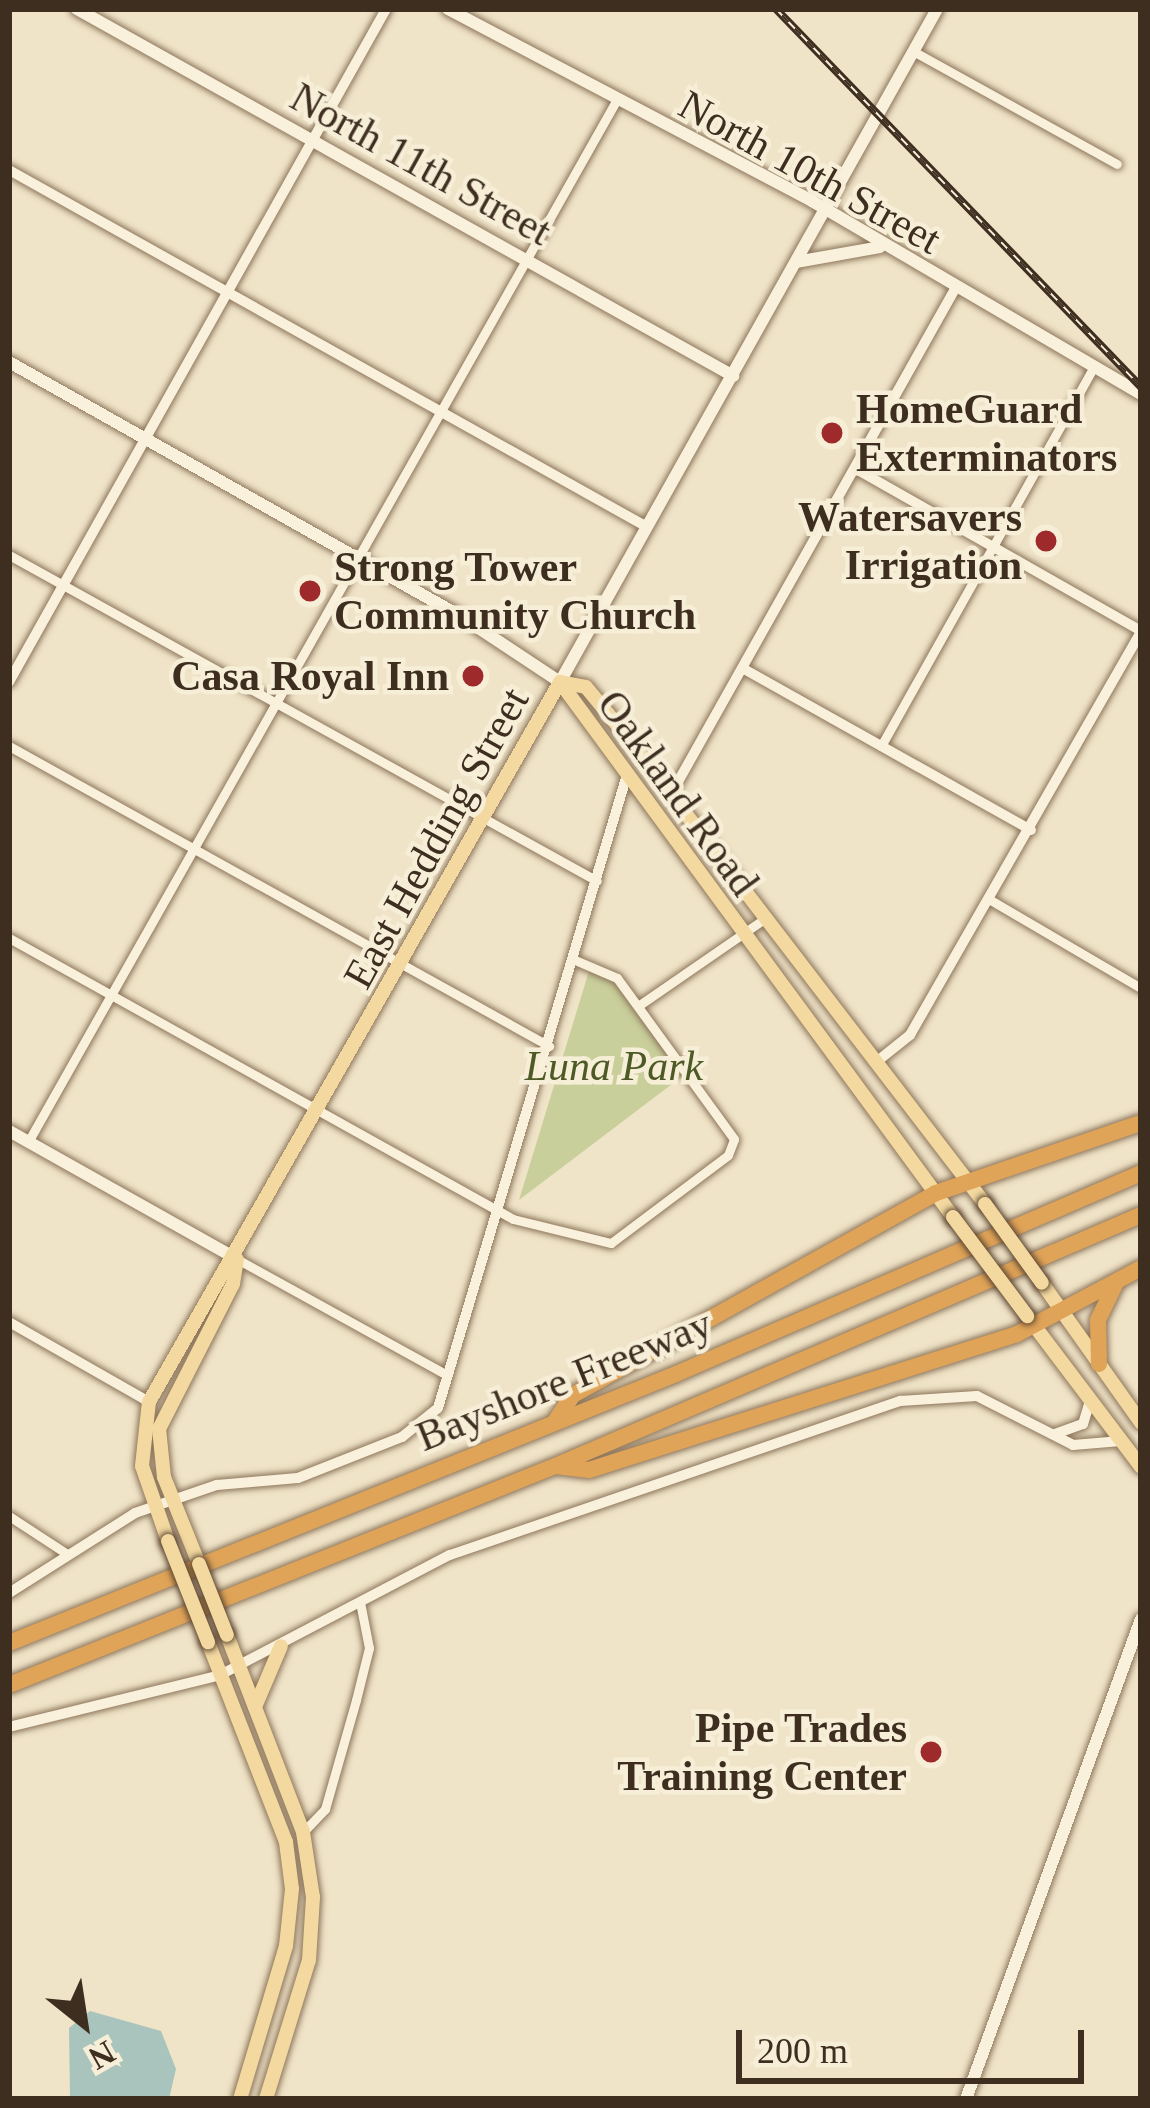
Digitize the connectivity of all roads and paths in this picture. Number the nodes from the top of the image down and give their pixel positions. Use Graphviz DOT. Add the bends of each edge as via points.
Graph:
graph roads {
  1 [pos="77,9"];
  2 [pos="386,9"];
  3 [pos="448,9"];
  4 [pos="937,9"];
  5 [pos="913,51"];
  6 [pos="615,103"];
  7 [pos="313,140"];
  8 [pos="1117,164"];
  9 [pos="9,170"];
  10 [pos="824,215"];
  11 [pos="880,247"];
  12 [pos="524,260"];
  13 [pos="796,262"];
  14 [pos="955,289"];
  15 [pos="227,292"];
  16 [pos="9,362"];
  17 [pos="1093,368"];
  18 [pos="733,376"];
  19 [pos="1141,394"];
  20 [pos="437,410"];
  21 [pos="145,438"];
  22 [pos="856,469"];
  23 [pos="647,527"];
  24 [pos="994,546"];
  25 [pos="9,555"];
  26 [pos="355,556"];
  27 [pos="63,586"];
  28 [pos="1141,632"];
  29 [pos="745,669"];
  30 [pos="9,682"];
  31 [pos="560,682"];
  32 [pos="274,703"];
  33 [pos="9,746"];
  34 [pos="881,746"];
  35 [pos="626,778"];
  36 [pos="670,796"];
  37 [pos="486,820"];
  38 [pos="1031,830"];
  39 [pos="191,848"];
  40 [pos="599,882"];
  41 [pos="992,901"];
  42 [pos="764,919"];
  43 [pos="739,935"];
  44 [pos="9,938"];
  45 [pos="575,961"];
  46 [pos="404,966"];
  47 [pos="1141,988"];
  48 [pos="112,993"];
  49 [pos="638,1006"];
  50 [pos="549,1046"];
  51 [pos="875,1064"];
  52 [pos="322,1109"];
  53 [pos="1141,1123"];
  54 [pos="9,1131"];
  55 [pos="28,1142"];
  56 [pos="1141,1173"];
  57 [pos="965,1181"];
  58 [pos="936,1193"];
  59 [pos="498,1211"];
  60 [pos="1141,1215"];
  61 [pos="237,1259"];
  62 [pos="1141,1268"];
  63 [pos="1116,1282"];
  64 [pos="1058,1307"];
  65 [pos="9,1322"];
  66 [pos="1031,1322"];
  67 [pos="1099,1364"];
  68 [pos="445,1374"];
  69 [pos="1090,1401"];
  70 [pos="149,1402"];
  71 [pos="554,1424"];
  72 [pos="1141,1424"];
  73 [pos="1054,1434"];
  74 [pos="1121,1441"];
  75 [pos="555,1466"];
  76 [pos="1141,1467"];
  77 [pos="173,1500"];
  78 [pos="153,1506"];
  79 [pos="9,1516"];
  80 [pos="67,1554"];
  81 [pos="9,1593"];
  82 [pos="361,1602"];
  83 [pos="1141,1619"];
  84 [pos="9,1643"];
  85 [pos="280,1646"];
  86 [pos="239,1666"];
  87 [pos="220,1675"];
  88 [pos="9,1685"];
  89 [pos="255,1707"];
  90 [pos="9,1727"];
  91 [pos="303,1832"];
  92 [pos="240,2099"];
  93 [pos="266,2099"];
  94 [pos="966,2099"];
  1 -- 7 [label="main road, North 11th Street"];
  2 -- 7 [label="street"];
  3 -- 6 [label="main road, North 10th Street"];
  4 -- 5 [label="main road, East Hedding Street"];
  5 -- 8 [label="street"];
  5 -- 10 [label="main road, East Hedding Street"];
  6 -- 10 [label="main road, North 10th Street" via="812,201"];
  6 -- 12 [label="street"];
  7 -- 12 [label="main road, North 11th Street"];
  7 -- 15 [label="street"];
  9 -- 15 [label="street"];
  10 -- 11 [label="main road, North 10th Street"];
  10 -- 13 [label="main road, East Hedding Street"];
  11 -- 13 [label="main road"];
  11 -- 14 [label="main road, North 10th Street"];
  12 -- 18 [label="main road, North 11th Street"];
  12 -- 20 [label="street"];
  13 -- 18 [label="main road, East Hedding Street"];
  14 -- 17 [label="main road, North 10th Street"];
  14 -- 22 [label="street"];
  15 -- 20 [label="street"];
  15 -- 21 [label="street"];
  16 -- 21 [label="main road"];
  17 -- 19 [label="main road, North 10th Street"];
  17 -- 24 [label="street"];
  18 -- 23 [label="main road, East Hedding Street"];
  20 -- 23 [label="street"];
  20 -- 26 [label="street"];
  21 -- 26 [label="main road"];
  21 -- 27 [label="street"];
  22 -- 24 [label="street"];
  22 -- 29 [label="street"];
  23 -- 31 [label="main road, East Hedding Street"];
  24 -- 28 [label="street"];
  24 -- 34 [label="street"];
  25 -- 27 [label="street"];
  26 -- 31 [label="main road"];
  26 -- 32 [label="street"];
  27 -- 30 [label="street"];
  27 -- 32 [label="street"];
  28 -- 38 [label="street"];
  29 -- 34 [label="street"];
  29 -- 36 [label="street"];
  31 -- 35 [label="main road, Oakland Road"];
  31 -- 36 [label="main road, Oakland Road" via="586,687"];
  31 -- 37 [label="main road, East Hedding Street"];
  32 -- 37 [label="street"];
  32 -- 39 [label="street"];
  33 -- 39 [label="street"];
  34 -- 38 [label="street"];
  35 -- 40 [label="street"];
  35 -- 43 [label="main road, Oakland Road"];
  36 -- 42 [label="main road, Oakland Road"];
  37 -- 40 [label="street"];
  37 -- 46 [label="main road, East Hedding Street"];
  38 -- 41 [label="street"];
  39 -- 46 [label="street"];
  39 -- 48 [label="street"];
  40 -- 45 [label="street"];
  41 -- 47 [label="street"];
  41 -- 51 [label="street" via="910,1035"];
  42 -- 43 [label="street"];
  42 -- 51 [label="main road, Oakland Road"];
  43 -- 49 [label="street"];
  43 -- 58 [label="main road, Oakland Road"];
  44 -- 48 [label="street"];
  45 -- 49 [label="street" via="617,978"];
  45 -- 50 [label="street"];
  46 -- 50 [label="street"];
  46 -- 52 [label="main road, East Hedding Street"];
  48 -- 52 [label="street"];
  48 -- 55 [label="street"];
  49 -- 59 [label="street" via="732,1131 728,1155 611,1243"];
  50 -- 59 [label="street"];
  51 -- 57 [label="main road, Oakland Road"];
  52 -- 59 [label="street"];
  52 -- 61 [label="main road, East Hedding Street"];
  53 -- 57 [label="highway"];
  54 -- 55 [label="main road"];
  55 -- 61 [label="main road"];
  56 -- 71 [label="highway, Bayshore Freeway"];
  57 -- 58 [label="highway"];
  57 -- 64 [label="main road, Oakland Road, bridge"];
  58 -- 66 [label="main road, Oakland Road, bridge"];
  58 -- 71 [label="highway" via="572,1395"];
  59 -- 68 [label="street"];
  60 -- 75 [label="highway, Bayshore Freeway"];
  61 -- 68 [label="street"];
  61 -- 70 [label="main road, East Hedding Street"];
  61 -- 77 [label="main road, East Hedding Street" via="233,1284 163,1414 159,1453"];
  62 -- 63 [label="highway"];
  63 -- 64 [label="highway"];
  63 -- 67 [label="highway" via="1098,1320"];
  64 -- 66 [label="highway"];
  64 -- 67 [label="main road, Oakland Road"];
  65 -- 70 [label="street"];
  66 -- 69 [label="main road, Oakland Road"];
  66 -- 75 [label="highway" via="589,1470"];
  67 -- 72 [label="main road, Oakland Road"];
  68 -- 77 [label="street" via="438,1408 401,1437 298,1478 217,1485"];
  69 -- 73 [label="street" via="1083,1424"];
  69 -- 74 [label="main road, Oakland Road"];
  70 -- 78 [label="main road, East Hedding Street" via="141,1456"];
  71 -- 84 [label="highway, Bayshore Freeway"];
  73 -- 74 [label="street" via="1073,1444"];
  73 -- 82 [label="street" via="977,1396 901,1401 483,1541"];
  74 -- 76 [label="main road, Oakland Road"];
  75 -- 88 [label="highway, Bayshore Freeway"];
  77 -- 78 [label="street"];
  77 -- 86 [label="main road, East Hedding Street, bridge"];
  78 -- 80 [label="street"];
  78 -- 87 [label="main road, East Hedding Street, bridge"];
  79 -- 80 [label="street"];
  80 -- 81 [label="street"];
  82 -- 85 [label="street"];
  82 -- 91 [label="street" via="369,1648 356,1700 325,1809"];
  83 -- 94 [label="main road"];
  85 -- 86 [label="street"];
  85 -- 89 [label="main road"];
  86 -- 87 [label="street"];
  86 -- 89 [label="main road, East Hedding Street"];
  87 -- 90 [label="street"];
  87 -- 92 [label="main road, East Hedding Street" via="286,1842 292,1889 286,1946"];
  89 -- 91 [label="main road, East Hedding Street"];
  91 -- 93 [label="main road, East Hedding Street" via="313,1897 309,1960"];
}
